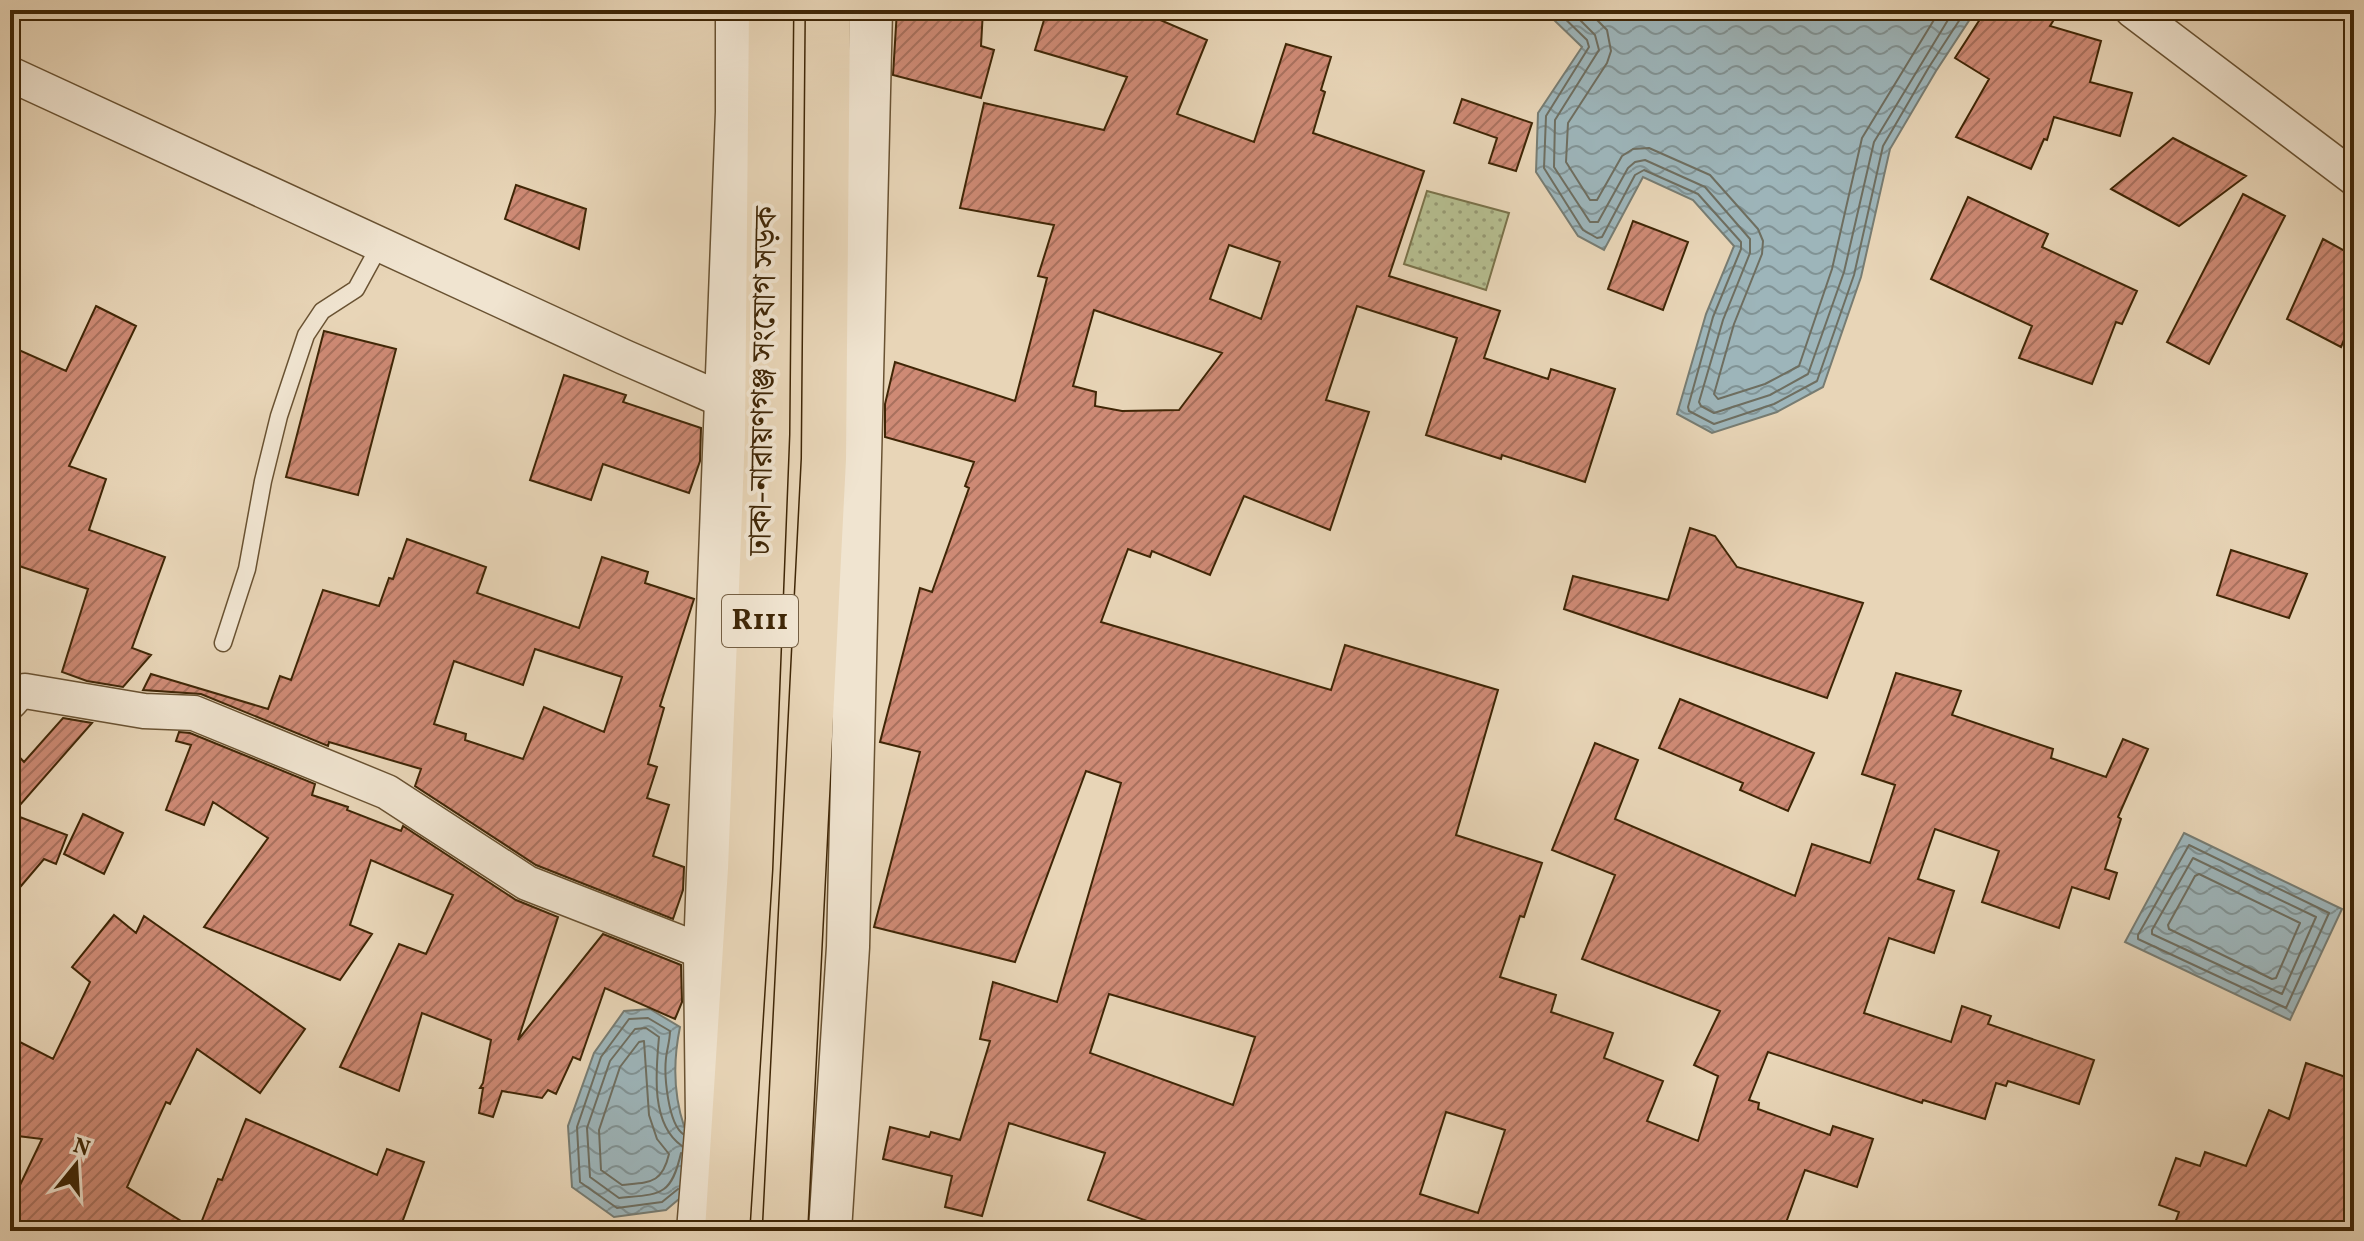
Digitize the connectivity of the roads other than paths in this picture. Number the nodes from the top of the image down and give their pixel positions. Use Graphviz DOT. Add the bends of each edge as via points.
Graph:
graph roads {
  1 [pos="737,10"];
  2 [pos="771,10"];
  3 [pos="828,10"];
  4 [pos="871,10"];
  5 [pos="2132,10"];
  6 [pos="10,74"];
  7 [pos="2354,178"];
  8 [pos="380,245"];
  9 [pos="725,401"];
  10 [pos="223,643"];
  11 [pos="10,702"];
  12 [pos="724,960"];
  13 [pos="698,1231"];
  14 [pos="727,1231"];
  15 [pos="785,1231"];
  16 [pos="830,1231"];
  1 -- 9 [label="street"];
  2 -- 12 [label="main road, ঢাকা-নারায়ণগঞ্জ সংযোগ সড়ক / R111" via="767,434 750,869"];
  3 -- 15 [label="main road, ঢাকা-নারায়ণগঞ্জ সংযোগ সড়ক / R111" via="824,459"];
  4 -- 16 [label="street" via="848,947"];
  5 -- 7 [label="street"];
  6 -- 8 [label="street"];
  8 -- 9 [label="street"];
  8 -- 10 [label="lane" via="356,289 322,311 306,335 279,416 247,569"];
  9 -- 12 [label="street"];
  11 -- 12 [label="street" via="25,691 144,711 194,713 387,792 527,883"];
  12 -- 13 [label="street"];
  12 -- 14 [label="main road, ঢাকা-নারায়ণগঞ্জ সংযোগ সড়ক / R111"];
}
